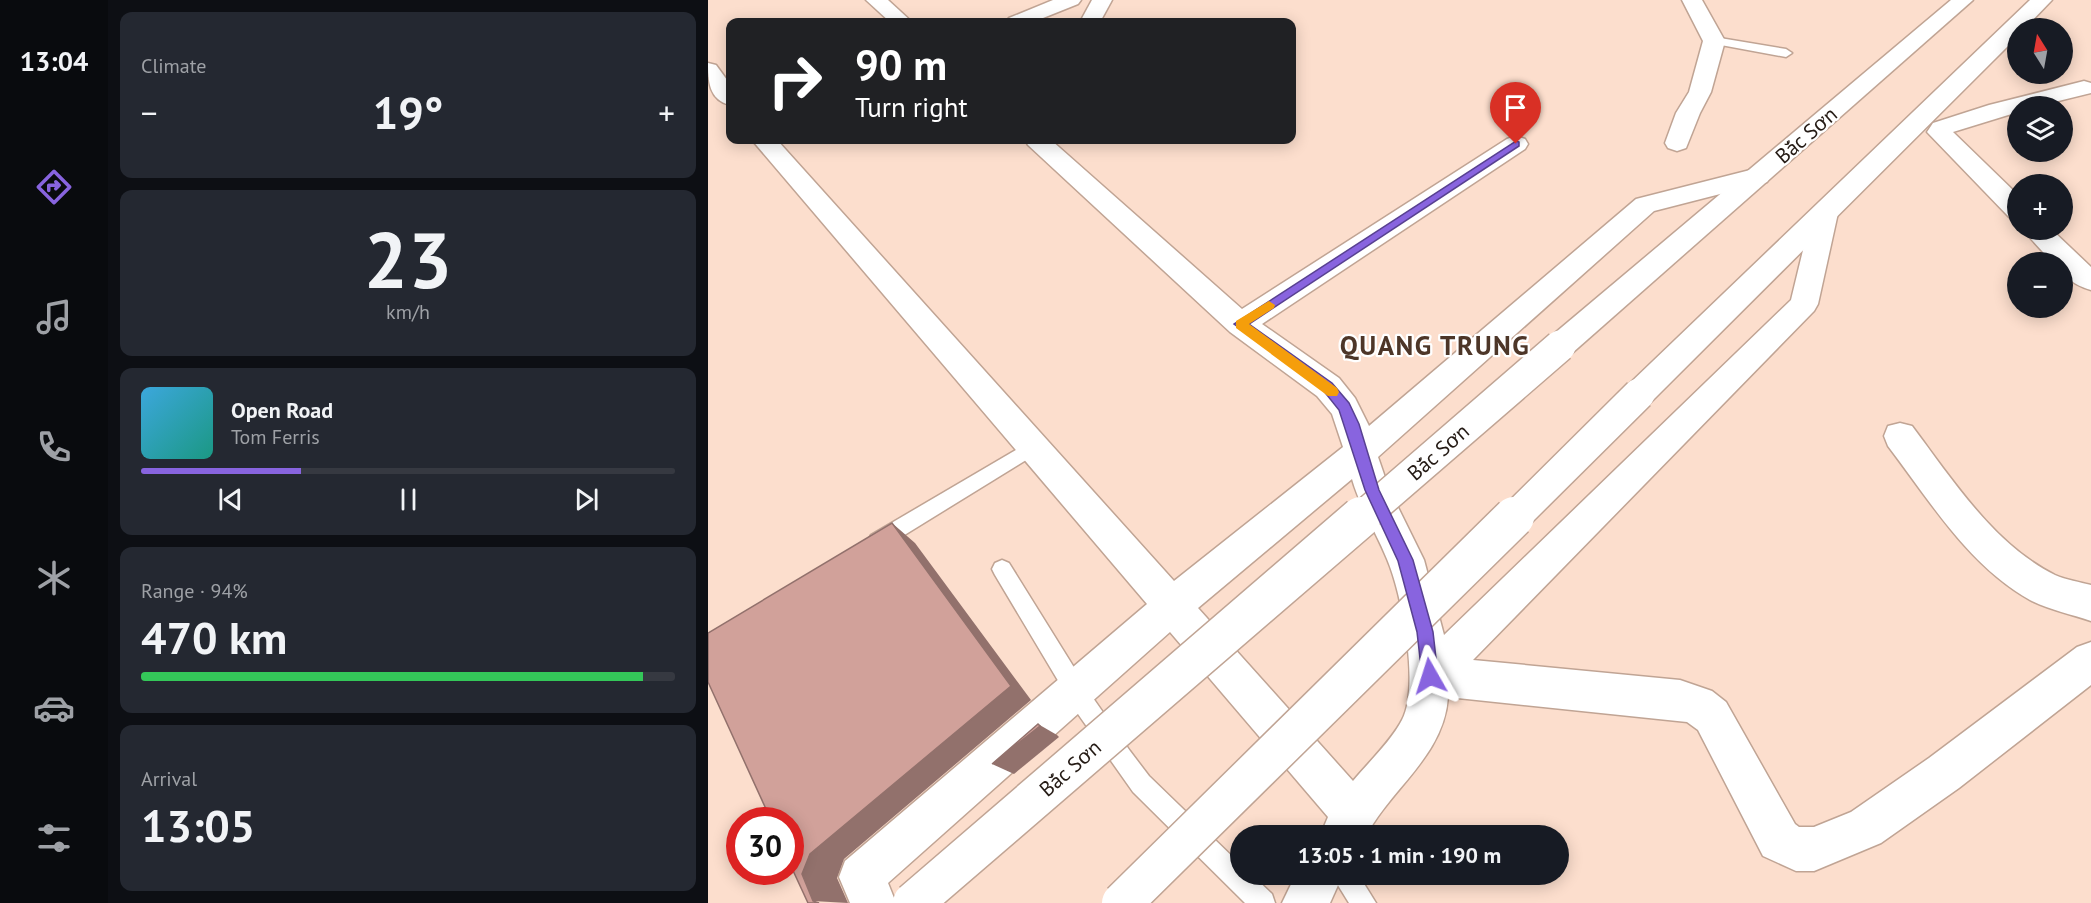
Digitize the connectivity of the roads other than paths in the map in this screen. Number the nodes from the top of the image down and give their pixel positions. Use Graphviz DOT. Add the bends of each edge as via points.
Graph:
graph roads {
  1 [pos="876,0"];
  2 [pos="1071,0"];
  3 [pos="1101,0"];
  4 [pos="1692,0"];
  5 [pos="1963,0"];
  6 [pos="2042,0"];
  7 [pos="897,18"];
  8 [pos="1026,18"];
  9 [pos="1092,18"];
  10 [pos="1714,41"];
  11 [pos="1786,53"];
  12 [pos="708,70"];
  13 [pos="2089,84"];
  14 [pos="726,93"];
  15 [pos="1677,143"];
  16 [pos="768,144"];
  17 [pos="1041,144"];
  18 [pos="1516,144"];
  19 [pos="1758,176"];
  20 [pos="2007,200"];
  21 [pos="1824,213"];
  22 [pos="2046,240"];
  23 [pos="2091,280"];
  24 [pos="1240,324"];
  25 [pos="1900,436"];
  26 [pos="1033,447"];
  27 [pos="1361,452"];
  28 [pos="860,552"];
  29 [pos="1002,569"];
  30 [pos="2091,603"];
  31 [pos="1172,606"];
  32 [pos="2091,661"];
  33 [pos="1430,676"];
  34 [pos="1076,690"];
  35 [pos="1348,825"];
  36 [pos="1315,885"];
  37 [pos="1351,885"];
  38 [pos="873,903"];
  39 [pos="913,903"];
  40 [pos="1122,903"];
  41 [pos="1263,903"];
  42 [pos="1305,903"];
  43 [pos="1364,903"];
  1 -- 7 [label="street"];
  2 -- 8 [label="street"];
  3 -- 9 [label="street"];
  4 -- 10 [label="street"];
  5 -- 19 [label="street, Bắc Sơn"];
  6 -- 21 [label="street"];
  10 -- 11 [label="lane"];
  10 -- 15 [label="street" via="1700,92"];
  12 -- 14 [label="street"];
  13 -- 20 [label="street" via="1941,128 1939,132"];
  16 -- 26 [label="street"];
  17 -- 24 [label="street"];
  18 -- 24 [label="street"];
  19 -- 27 [label="street" via="1645,205"];
  19 -- 39 [label="street, Bắc Sơn, bridge"];
  21 -- 33 [label="street" via="1804,304"];
  21 -- 40 [label="street, bridge"];
  22 -- 23 [label="street"];
  24 -- 27 [label="street" via="1328,387 1344,407"];
  25 -- 30 [label="street" via="1973,529 2018,570 2044,588"];
  26 -- 28 [label="lane"];
  26 -- 31 [label="street"];
  27 -- 31 [label="street"];
  27 -- 33 [label="street" via="1372,490 1406,560 1425,632"];
  29 -- 34 [label="lane"];
  31 -- 34 [label="street"];
  31 -- 35 [label="street"];
  32 -- 33 [label="street" via="1866,828 1814,849 1796,849 1779,840 1712,716 1698,705 1680,700"];
  33 -- 35 [label="street" via="1427,710 1416,737"];
  34 -- 38 [label="street" via="861,877"];
  34 -- 41 [label="lane" via="1141,784"];
  36 -- 42 [label="street"];
  37 -- 43 [label="lane"];
}
